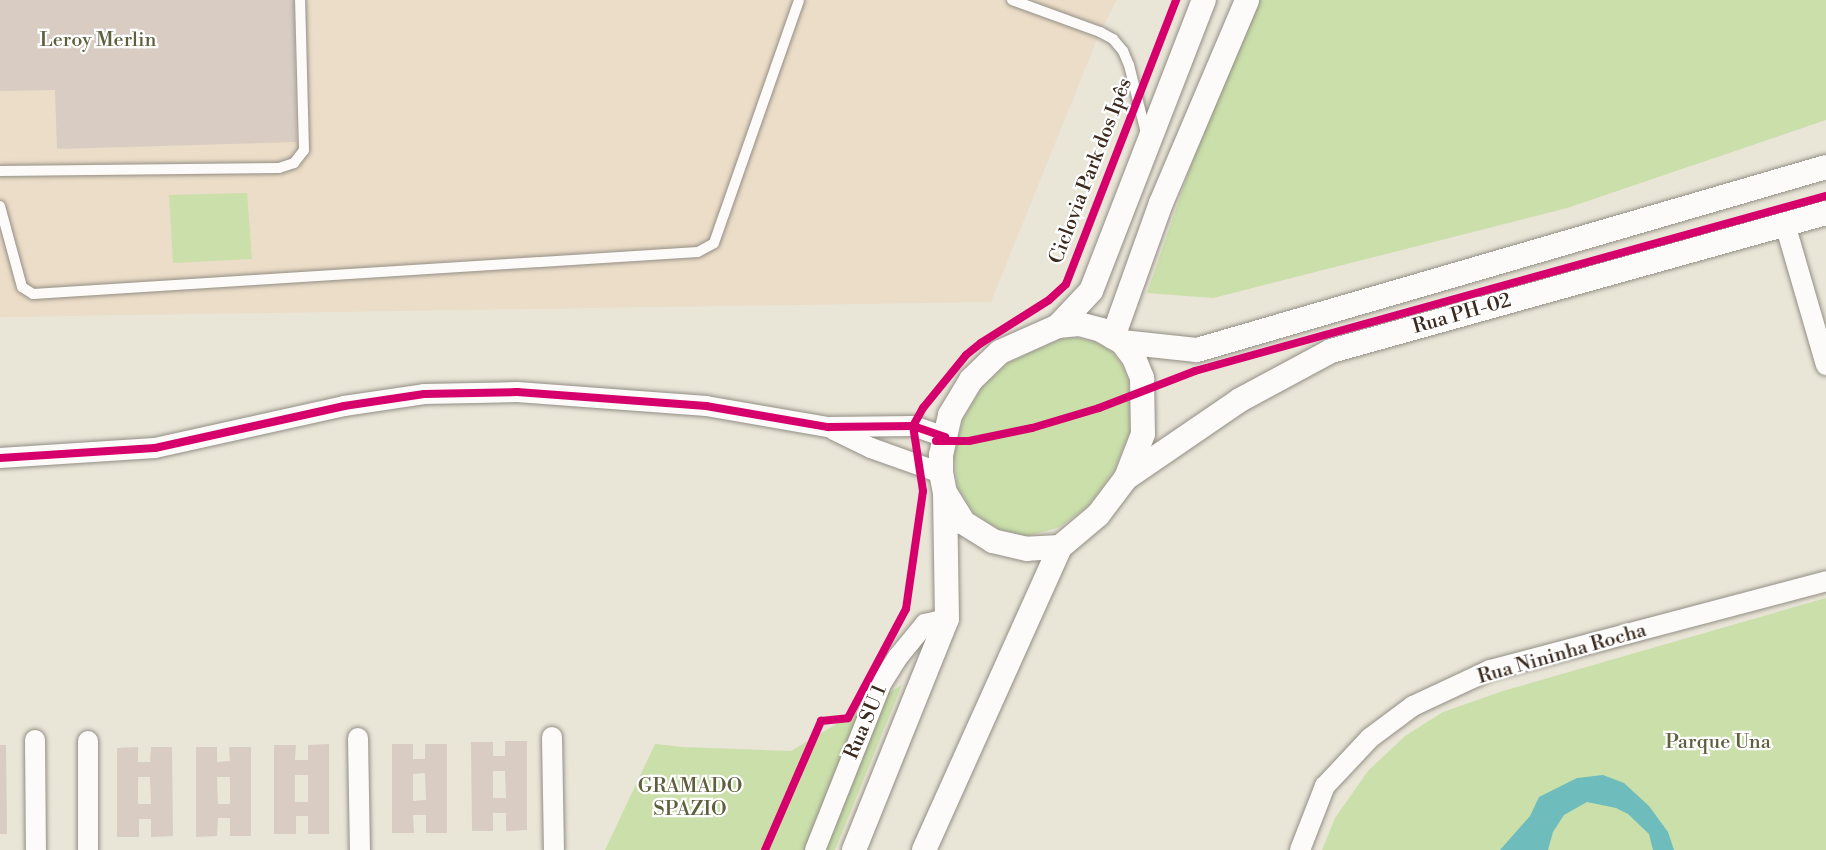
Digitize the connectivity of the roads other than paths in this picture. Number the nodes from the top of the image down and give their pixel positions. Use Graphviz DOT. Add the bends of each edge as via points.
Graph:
graph roads {
  1 [pos="300,0"];
  2 [pos="798,0"];
  3 [pos="1012,0"];
  4 [pos="1204,0"];
  5 [pos="1247,0"];
  6 [pos="1148,140"];
  7 [pos="1826,167"];
  8 [pos="0,171"];
  9 [pos="0,206"];
  10 [pos="1826,213"];
  11 [pos="1785,224"];
  12 [pos="1058,326"];
  13 [pos="1117,340"];
  14 [pos="1826,365"];
  15 [pos="828,427"];
  16 [pos="945,437"];
  17 [pos="0,458"];
  18 [pos="1126,478"];
  19 [pos="943,483"];
  20 [pos="1060,548"];
  21 [pos="1826,581"];
  22 [pos="947,619"];
  23 [pos="552,736"];
  24 [pos="358,738"];
  25 [pos="35,740"];
  26 [pos="88,741"];
  27 [pos="36,850"];
  28 [pos="88,850"];
  29 [pos="360,850"];
  30 [pos="554,850"];
  31 [pos="815,850"];
  32 [pos="854,850"];
  33 [pos="924,850"];
  34 [pos="1300,850"];
  1 -- 8 [label="lane" via="304,150 294,163 279,168"];
  2 -- 9 [label="lane" via="714,243 698,252 33,294 22,287"];
  3 -- 6 [label="lane" via="1113,39 1129,65"];
  4 -- 6 [label="street"];
  5 -- 13 [label="street" via="1161,202"];
  6 -- 12 [label="street" via="1091,291"];
  7 -- 13 [label="street, Rua PH-02" via="1197,350"];
  10 -- 11 [label="street, Rua PH-02"];
  11 -- 14 [label="street"];
  11 -- 18 [label="street, Rua PH-02" via="1331,351 1240,400"];
  12 -- 13 [label="street" via="1079,324 1101,330"];
  12 -- 16 [label="street" via="1000,352 971,380 950,415"];
  13 -- 18 [label="street" via="1134,358 1142,378 1144,400 1143,434"];
  15 -- 16 [label="street" via="913,426"];
  15 -- 17 [label="street" via="706,406 518,392 424,394 344,406 155,448"];
  15 -- 19 [label="street"];
  16 -- 19 [label="street" via="941,455"];
  18 -- 20 [label="street" via="1098,515"];
  19 -- 20 [label="street" via="964,523 993,541 1027,549"];
  19 -- 22 [label="street"];
  20 -- 33 [label="street"];
  21 -- 34 [label="street, Rua Nininha Rocha" via="1490,670 1413,706 1370,738 1325,786"];
  22 -- 31 [label="street, Rua SU 1" via="925,624 882,684"];
  22 -- 32 [label="street"];
  23 -- 30 [label="street"];
  24 -- 29 [label="street"];
  25 -- 27 [label="street"];
  26 -- 28 [label="street"];
}
